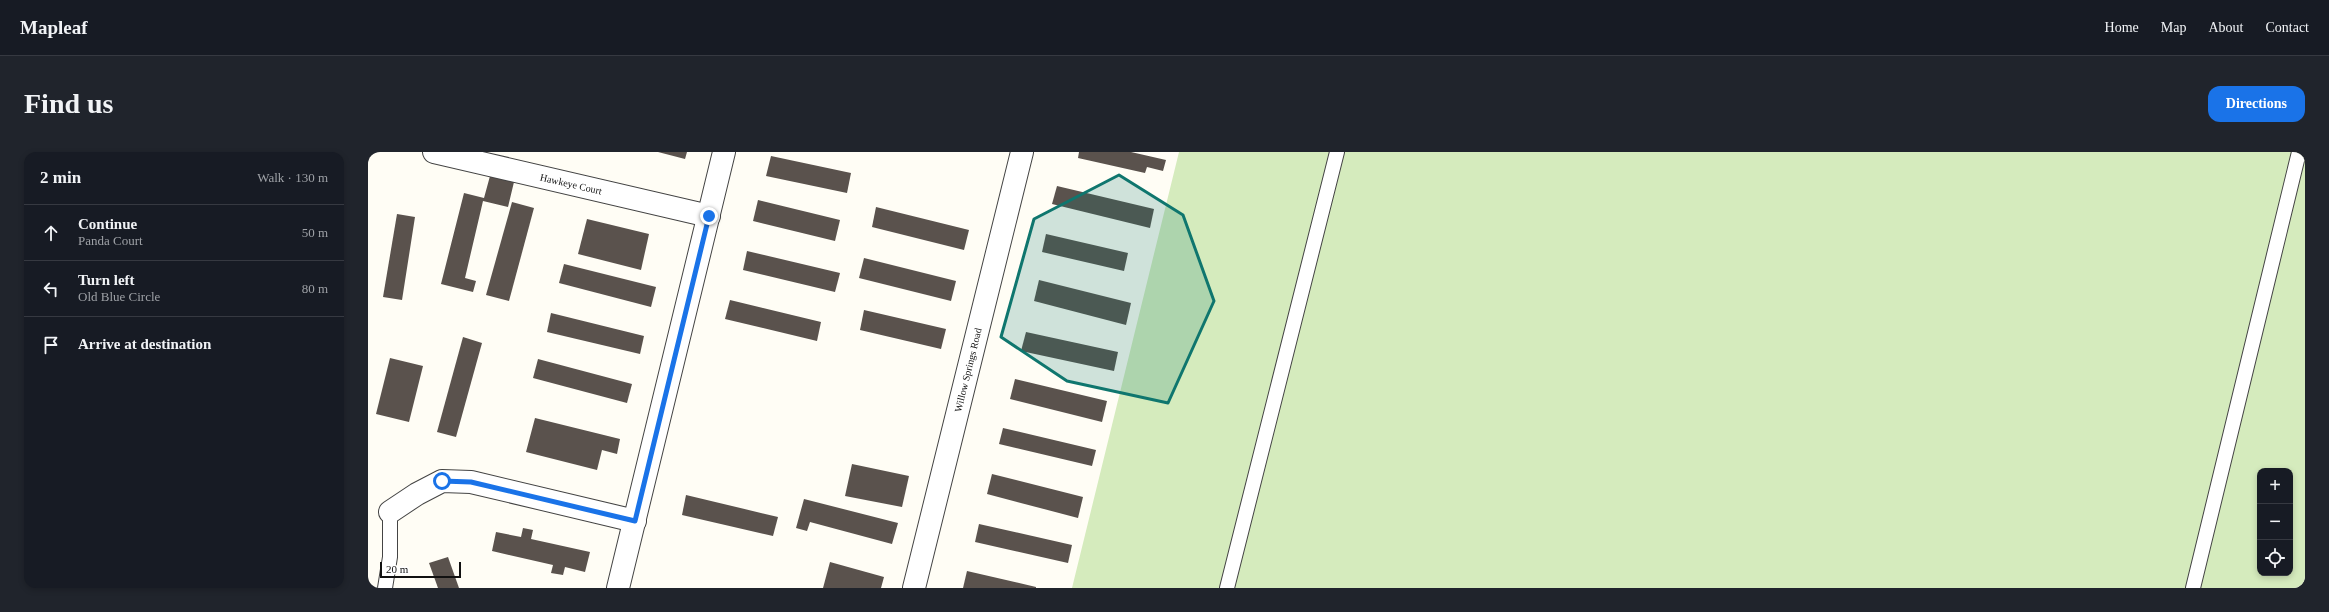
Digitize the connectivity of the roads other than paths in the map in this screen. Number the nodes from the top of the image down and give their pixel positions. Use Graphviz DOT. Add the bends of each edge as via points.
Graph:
graph roads {
  1 [pos="434,152"];
  2 [pos="724,152"];
  3 [pos="1022,152"];
  4 [pos="1337,152"];
  5 [pos="2298,152"];
  6 [pos="709,216"];
  7 [pos="390,512"];
  8 [pos="635,521"];
  9 [pos="385,588"];
  10 [pos="618,588"];
  11 [pos="914,588"];
  12 [pos="1227,588"];
  13 [pos="2193,588"];
  1 -- 6 [label="street, Hawkeye Court"];
  2 -- 6 [label="street"];
  3 -- 11 [label="street, Willow Springs Road"];
  4 -- 12 [label="lane"];
  5 -- 13 [label="lane"];
  6 -- 8 [label="street"];
  7 -- 8 [label="street" via="442,481 471,482"];
  7 -- 9 [label="lane" via="390,557"];
  8 -- 10 [label="street"];
}
